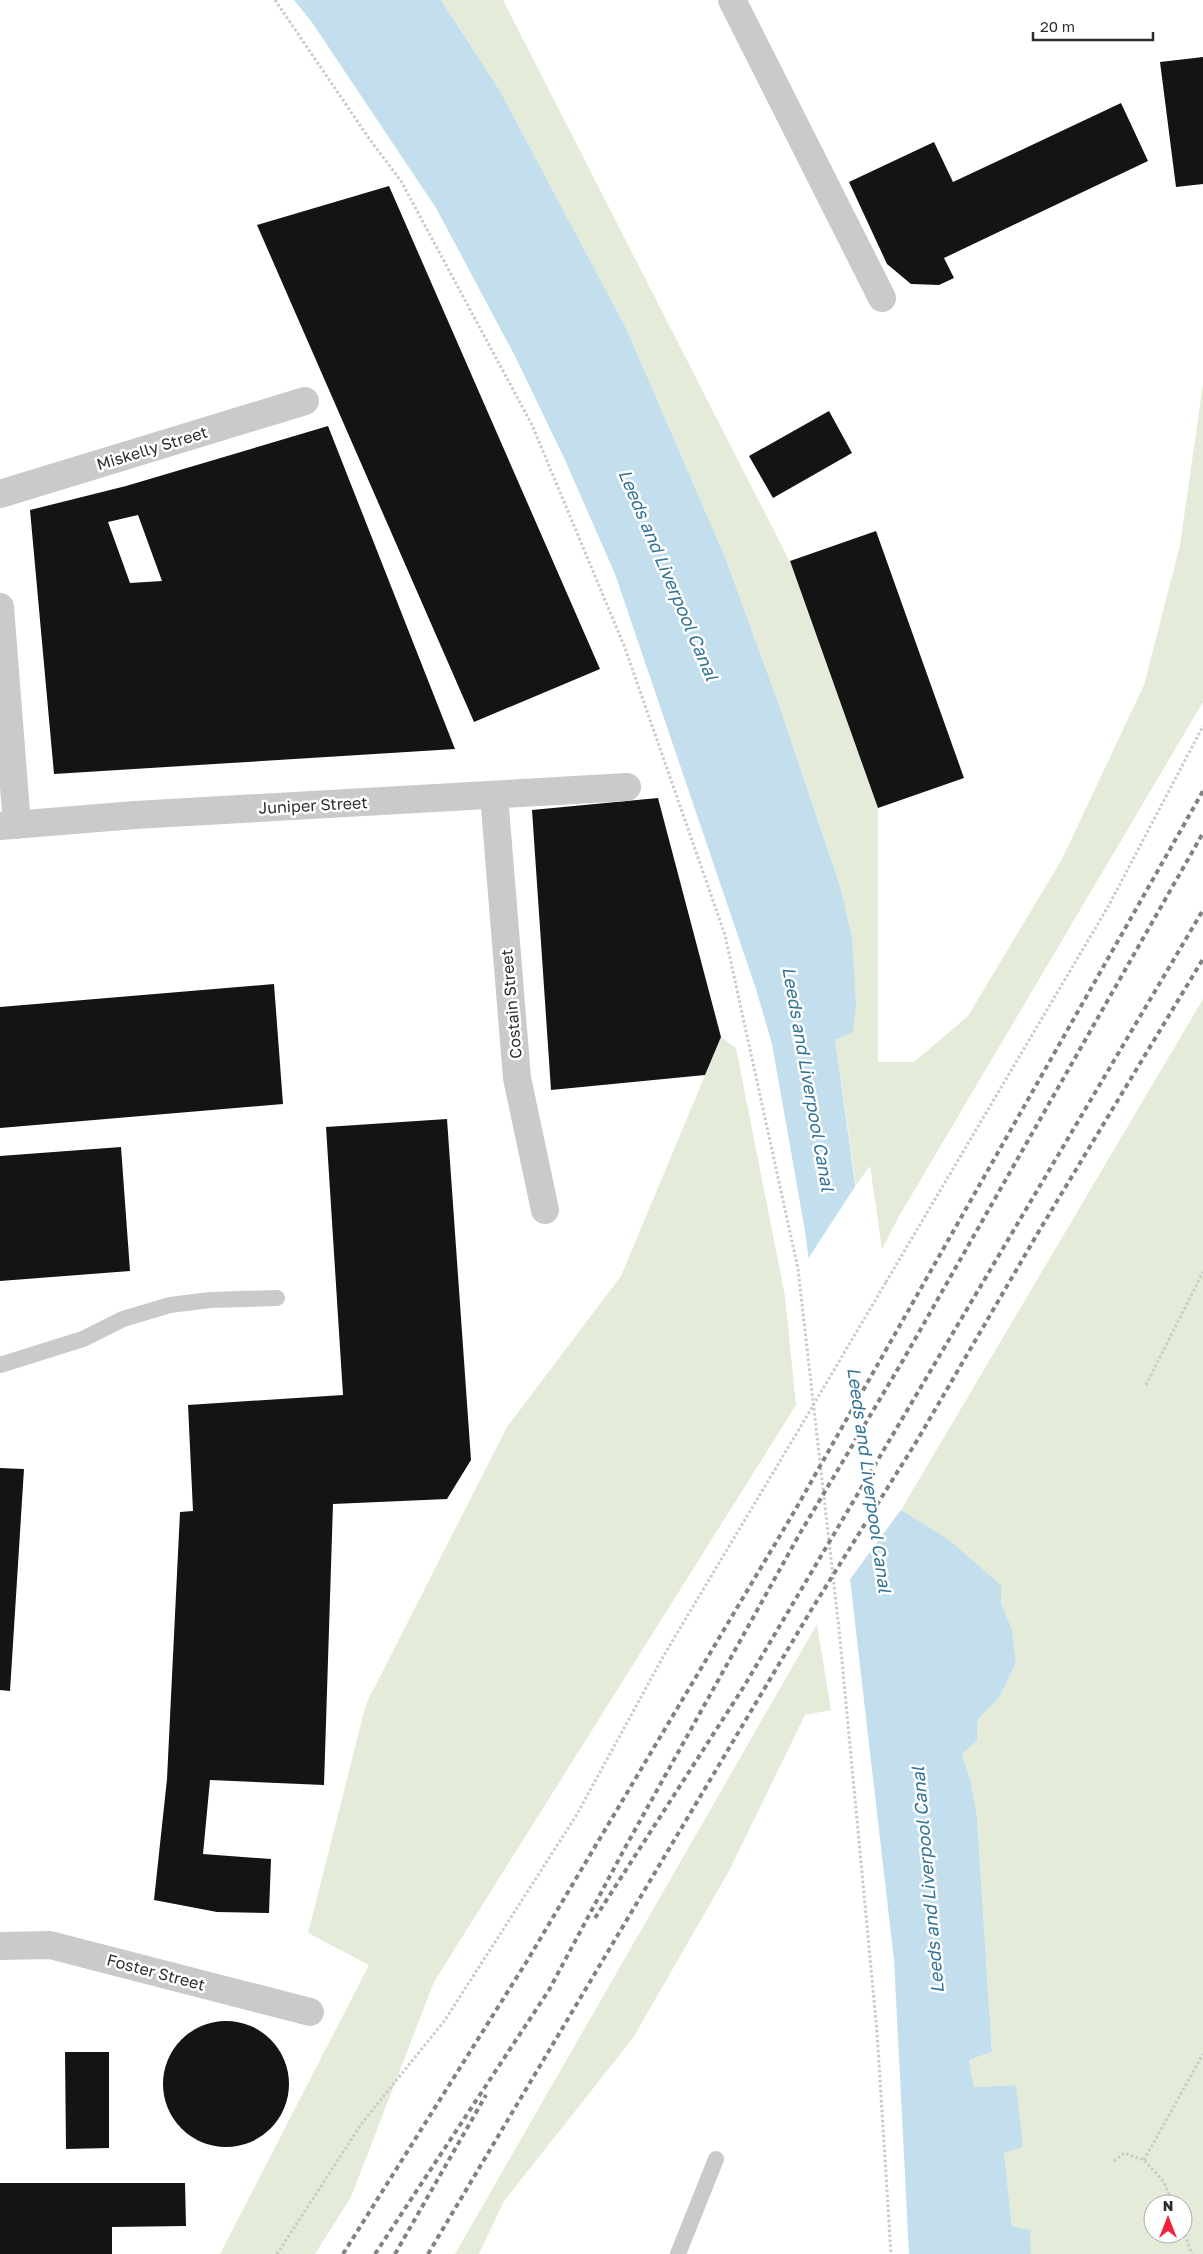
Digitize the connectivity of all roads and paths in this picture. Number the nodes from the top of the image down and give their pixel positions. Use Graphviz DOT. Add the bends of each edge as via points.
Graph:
graph roads {
  1 [pos="275,0"];
  2 [pos="732,0"];
  3 [pos="882,298"];
  4 [pos="305,401"];
  5 [pos="0,494"];
  6 [pos="0,607"];
  7 [pos="1203,726"];
  8 [pos="627,787"];
  9 [pos="494,795"];
  10 [pos="8,825"];
  11 [pos="546,1210"];
  12 [pos="1203,1272"];
  13 [pos="277,1298"];
  14 [pos="0,1365"];
  15 [pos="1146,1385"];
  16 [pos="0,1946"];
  17 [pos="310,2012"];
  18 [pos="1203,2054"];
  19 [pos="716,2159"];
  20 [pos="1144,2160"];
  21 [pos="1114,2161"];
  22 [pos="1169,2194"];
  23 [pos="277,2254"];
  24 [pos="678,2254"];
  25 [pos="891,2254"];
  1 -- 25 [label="path" via="401,181 532,425 625,648 725,934 798,1269 838,1629 876,2022"];
  2 -- 3 [label="street"];
  4 -- 5 [label="street, Miskelly Street"];
  6 -- 10 [label="street"];
  7 -- 23 [label="path, bridge" via="1109,905 664,1655 576,1816 445,2020 362,2123"];
  8 -- 9 [label="street, Juniper Street"];
  9 -- 10 [label="street, Juniper Street"];
  9 -- 11 [label="street, Costain Street" via="517,1078"];
  12 -- 15 [label="path"];
  13 -- 14 [label="lane" via="170,1305 123,1320 83,1340"];
  16 -- 17 [label="street, Foster Street" via="50,1944"];
  18 -- 20 [label="path"];
  19 -- 24 [label="lane"];
  20 -- 21 [label="path" via="1124,2153"];
  20 -- 22 [label="path" via="1164,2182"];
}
